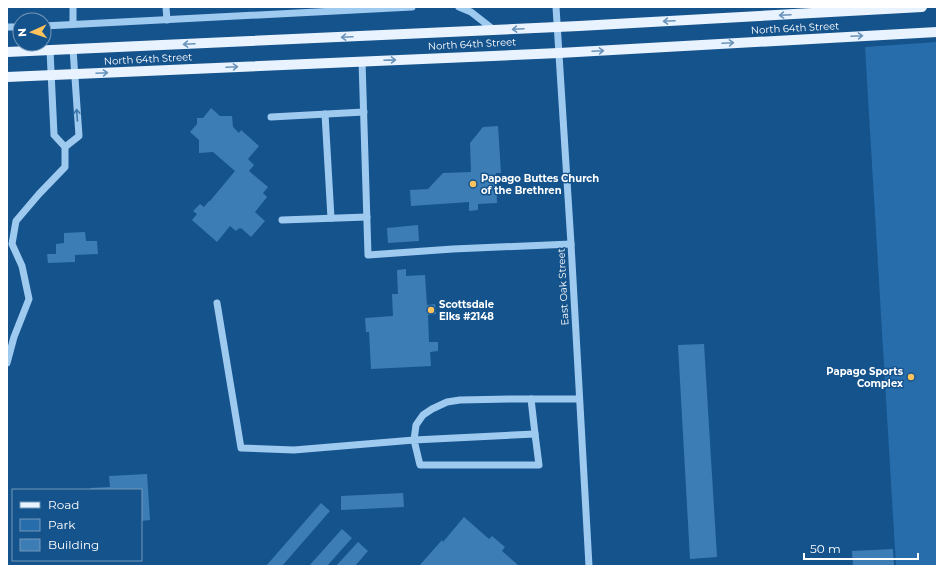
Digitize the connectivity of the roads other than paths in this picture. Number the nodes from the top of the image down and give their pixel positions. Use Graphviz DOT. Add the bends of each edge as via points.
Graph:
graph roads {
  1 [pos="73,7"];
  2 [pos="166,7"];
  3 [pos="412,7"];
  4 [pos="459,7"];
  5 [pos="556,7"];
  6 [pos="922,7"];
  7 [pos="167,20"];
  8 [pos="74,24"];
  9 [pos="52,25"];
  10 [pos="557,27"];
  11 [pos="494,30"];
  12 [pos="937,32"];
  13 [pos="73,49"];
  14 [pos="52,50"];
  15 [pos="50,52"];
  16 [pos="559,53"];
  17 [pos="362,61"];
  18 [pos="75,74"];
  19 [pos="51,75"];
  20 [pos="7,77"];
  21 [pos="364,112"];
  22 [pos="325,114"];
  23 [pos="271,117"];
  24 [pos="65,147"];
  25 [pos="366,217"];
  26 [pos="330,218"];
  27 [pos="282,220"];
  28 [pos="571,244"];
  29 [pos="217,303"];
  30 [pos="7,363"];
  31 [pos="531,399"];
  32 [pos="579,399"];
  33 [pos="535,434"];
  34 [pos="414,440"];
  35 [pos="589,566"];
  1 -- 8 [label="street"];
  2 -- 7 [label="street"];
  3 -- 7 [label="street"];
  4 -- 11 [label="street, North 64th Street" via="471,12"];
  5 -- 10 [label="street, East Oak Street"];
  6 -- 10 [label="main road, North 64th Street, one-way"];
  7 -- 8 [label="street"];
  8 -- 9 [label="street"];
  10 -- 11 [label="main road, North 64th Street, one-way"];
  10 -- 16 [label="street, East Oak Street"];
  11 -- 13 [label="main road, North 64th Street, one-way"];
  16 -- 12 [label="main road, North 64th Street, one-way"];
  13 -- 14 [label="main road, North 64th Street"];
  13 -- 18 [label="street"];
  15 -- 19 [label="street"];
  17 -- 16 [label="main road, North 64th Street, one-way"];
  16 -- 28 [label="street, East Oak Street"];
  18 -- 17 [label="main road, North 64th Street, one-way"];
  17 -- 21 [label="street"];
  18 -- 19 [label="main road, North 64th Street"];
  24 -- 18 [label="street, one-way" via="79,136"];
  19 -- 20 [label="main road, North 64th Street"];
  19 -- 24 [label="street" via="54,135"];
  21 -- 22 [label="street"];
  21 -- 25 [label="street"];
  22 -- 23 [label="street"];
  22 -- 26 [label="street"];
  24 -- 30 [label="street" via="65,167 16,221 12,244 22,266 29,299"];
  25 -- 26 [label="street"];
  25 -- 28 [label="street" via="368,254"];
  26 -- 27 [label="street"];
  28 -- 32 [label="street, East Oak Street"];
  29 -- 34 [label="street" via="241,448 294,450"];
  31 -- 32 [label="street"];
  31 -- 33 [label="street"];
  31 -- 34 [label="street" via="447,402 423,415 416,425"];
  32 -- 35 [label="street, East Oak Street"];
  33 -- 34 [label="street"];
  33 -- 34 [label="street" via="539,465 420,465"];
}
